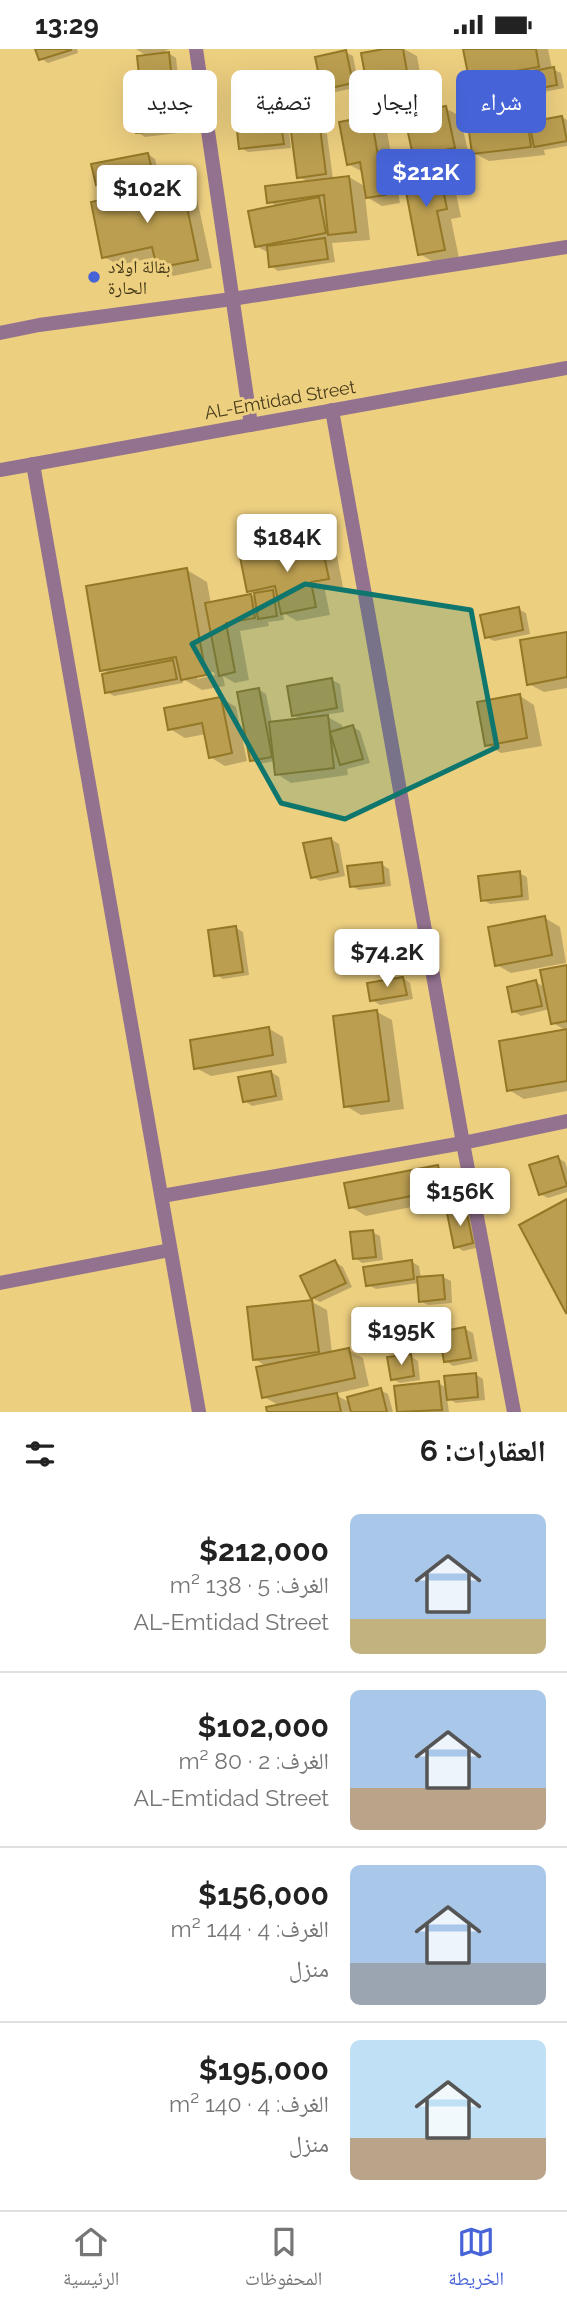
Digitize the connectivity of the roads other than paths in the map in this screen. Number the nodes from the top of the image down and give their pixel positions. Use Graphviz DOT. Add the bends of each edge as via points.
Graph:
graph roads {
  1 [pos="197,49"];
  2 [pos="567,247"];
  3 [pos="232,299"];
  4 [pos="0,333"];
  5 [pos="567,368"];
  6 [pos="332,410"];
  7 [pos="251,425"];
  8 [pos="33,464"];
  9 [pos="0,470"];
  10 [pos="567,1121"];
  11 [pos="463,1143"];
  12 [pos="162,1196"];
  13 [pos="170,1250"];
  14 [pos="0,1283"];
  15 [pos="199,1412"];
  16 [pos="514,1412"];
  1 -- 3 [label="street"];
  2 -- 3 [label="street"];
  3 -- 4 [label="street"];
  3 -- 7 [label="street"];
  5 -- 6 [label="street, AL-Emtidad Street"];
  6 -- 7 [label="street, AL-Emtidad Street"];
  6 -- 11 [label="street"];
  7 -- 8 [label="street, AL-Emtidad Street"];
  8 -- 9 [label="street, AL-Emtidad Street"];
  8 -- 12 [label="street"];
  10 -- 11 [label="street"];
  11 -- 12 [label="street"];
  11 -- 16 [label="street"];
  12 -- 13 [label="street"];
  13 -- 14 [label="street"];
  13 -- 15 [label="street"];
}
